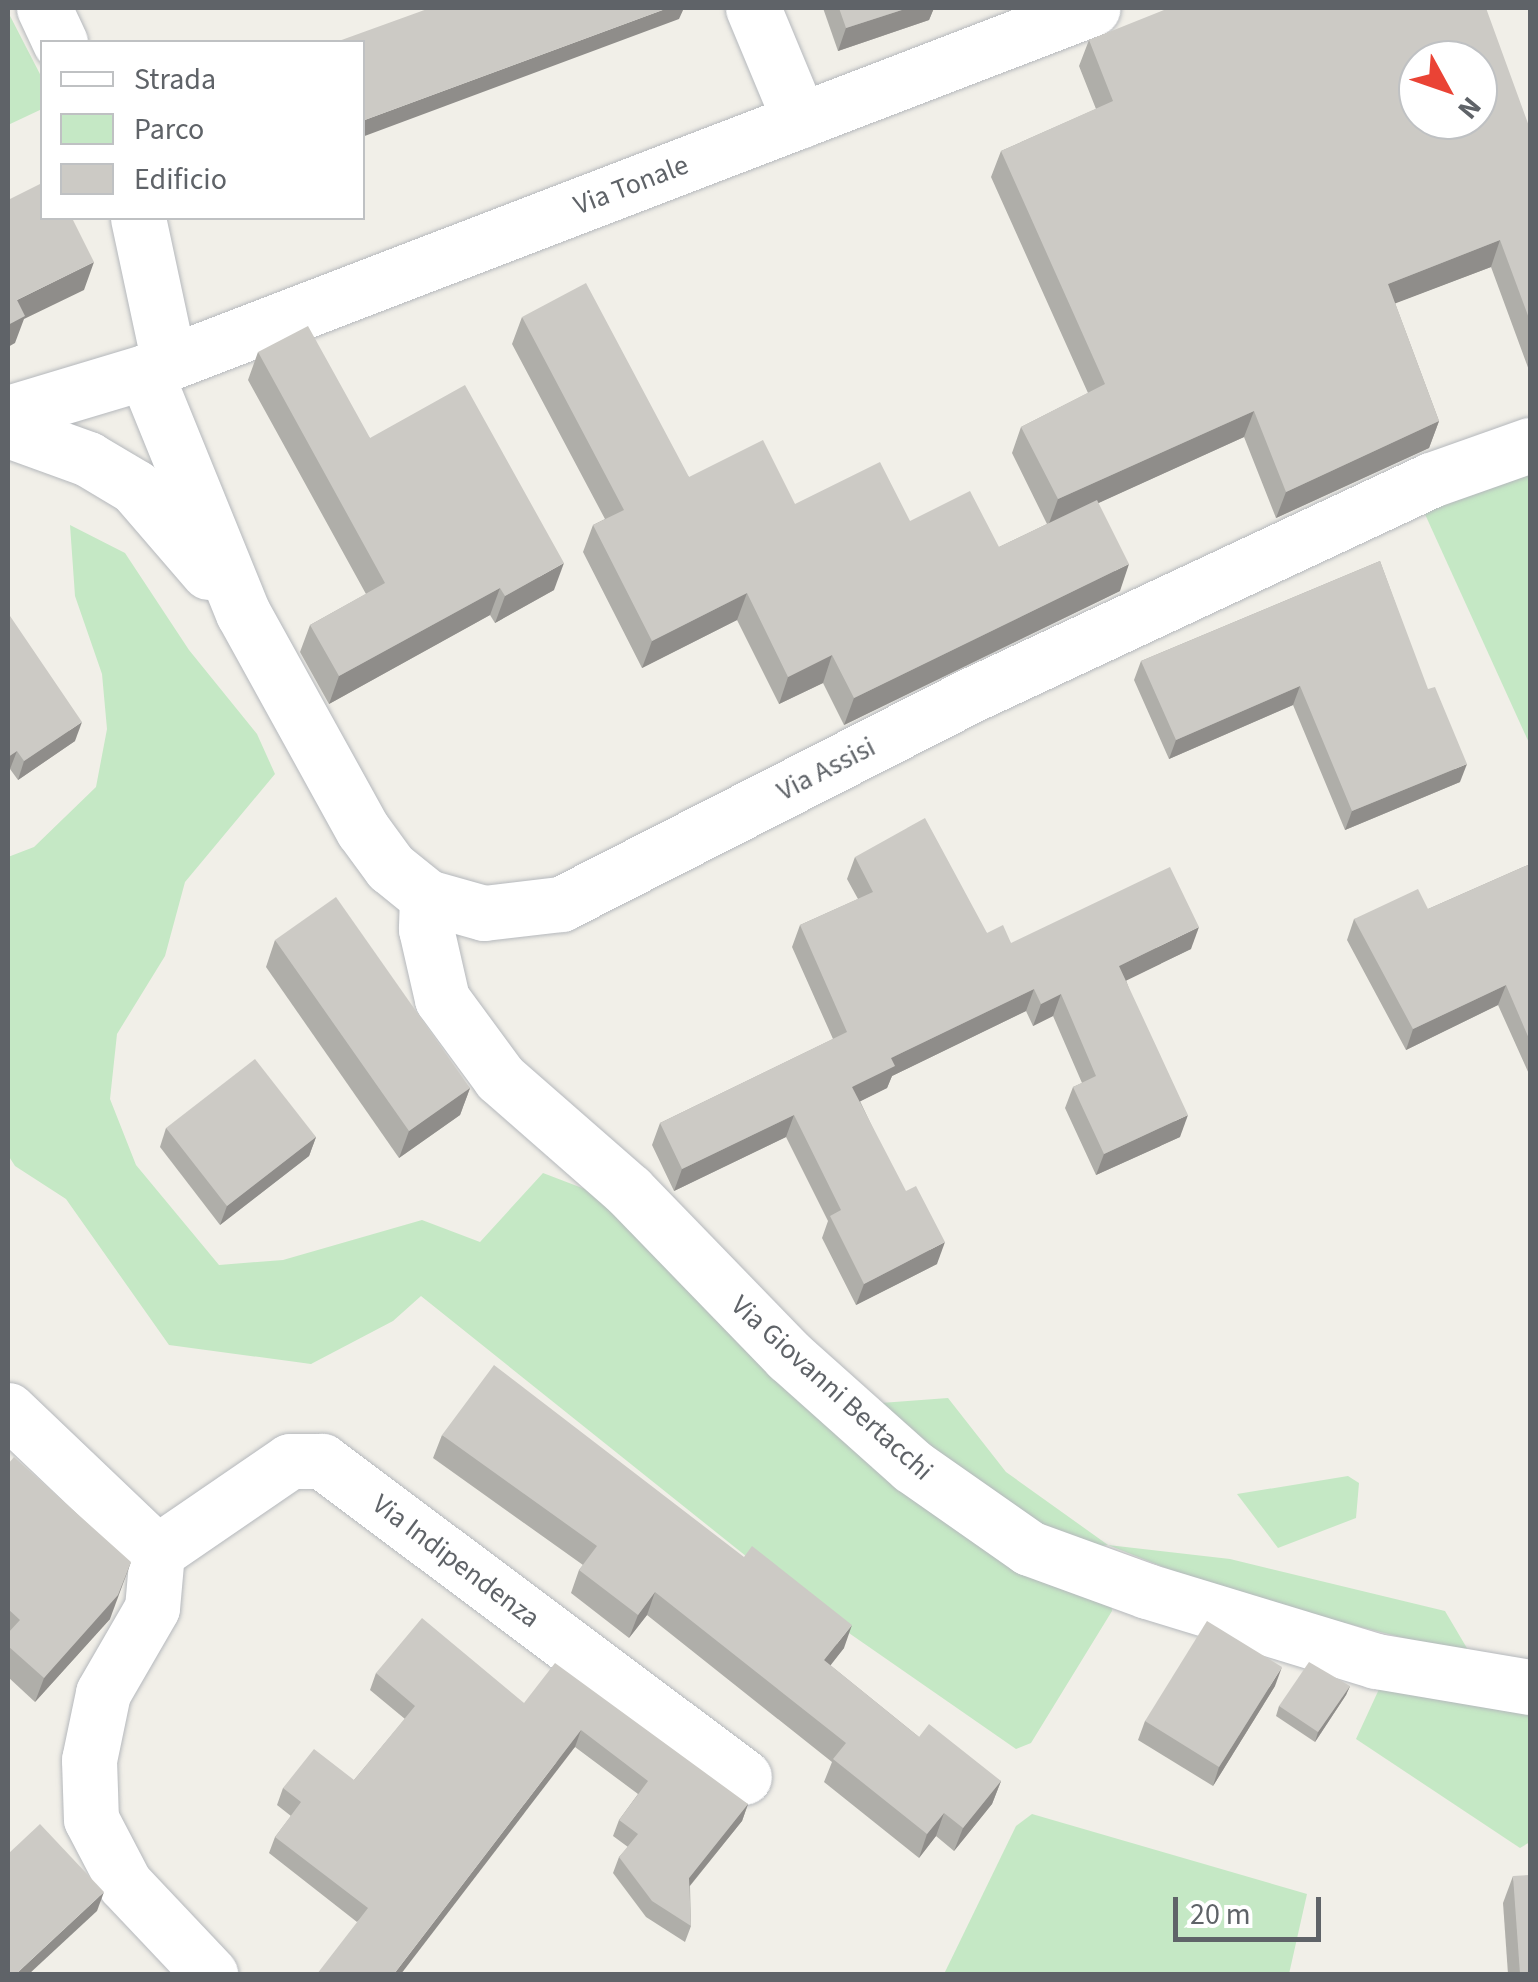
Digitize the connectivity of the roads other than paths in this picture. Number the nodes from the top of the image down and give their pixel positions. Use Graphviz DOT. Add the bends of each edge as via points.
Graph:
graph roads {
  1 [pos="44,8"];
  2 [pos="752,8"];
  3 [pos="1093,8"];
  4 [pos="59,40"];
  5 [pos="800,121"];
  6 [pos="138,220"];
  7 [pos="157,367"];
  8 [pos="8,412"];
  9 [pos="8,430"];
  10 [pos="1530,445"];
  11 [pos="242,613"];
  12 [pos="427,897"];
  13 [pos="8,1410"];
  14 [pos="157,1552"];
  15 [pos="1530,1687"];
  16 [pos="744,1777"];
  17 [pos="210,1974"];
  1 -- 4 [label="street"];
  2 -- 5 [label="street"];
  3 -- 5 [label="street, Via Tonale"];
  5 -- 7 [label="street, Via Tonale"];
  6 -- 7 [label="street, Via Assisi"];
  7 -- 8 [label="street, Via Tonale"];
  7 -- 11 [label="street, Via Assisi"];
  9 -- 11 [label="street, Via Assisi" via="88,459 135,486"];
  10 -- 12 [label="street, Via Assisi" via="1431,480 986,688 562,904 484,913"];
  11 -- 12 [label="street, Via Assisi" via="362,830 390,867"];
  12 -- 15 [label="street, Via Giovanni Bertacchi" via="426,930 442,1000 500,1078 629,1191 789,1356 912,1466 1028,1548 1130,1585 1376,1661"];
  13 -- 14 [label="street"];
  14 -- 16 [label="street, Via Indipendenza" via="290,1460 322,1461"];
  14 -- 17 [label="street" via="152,1608 102,1692 88,1760 90,1819 125,1884"];
}
